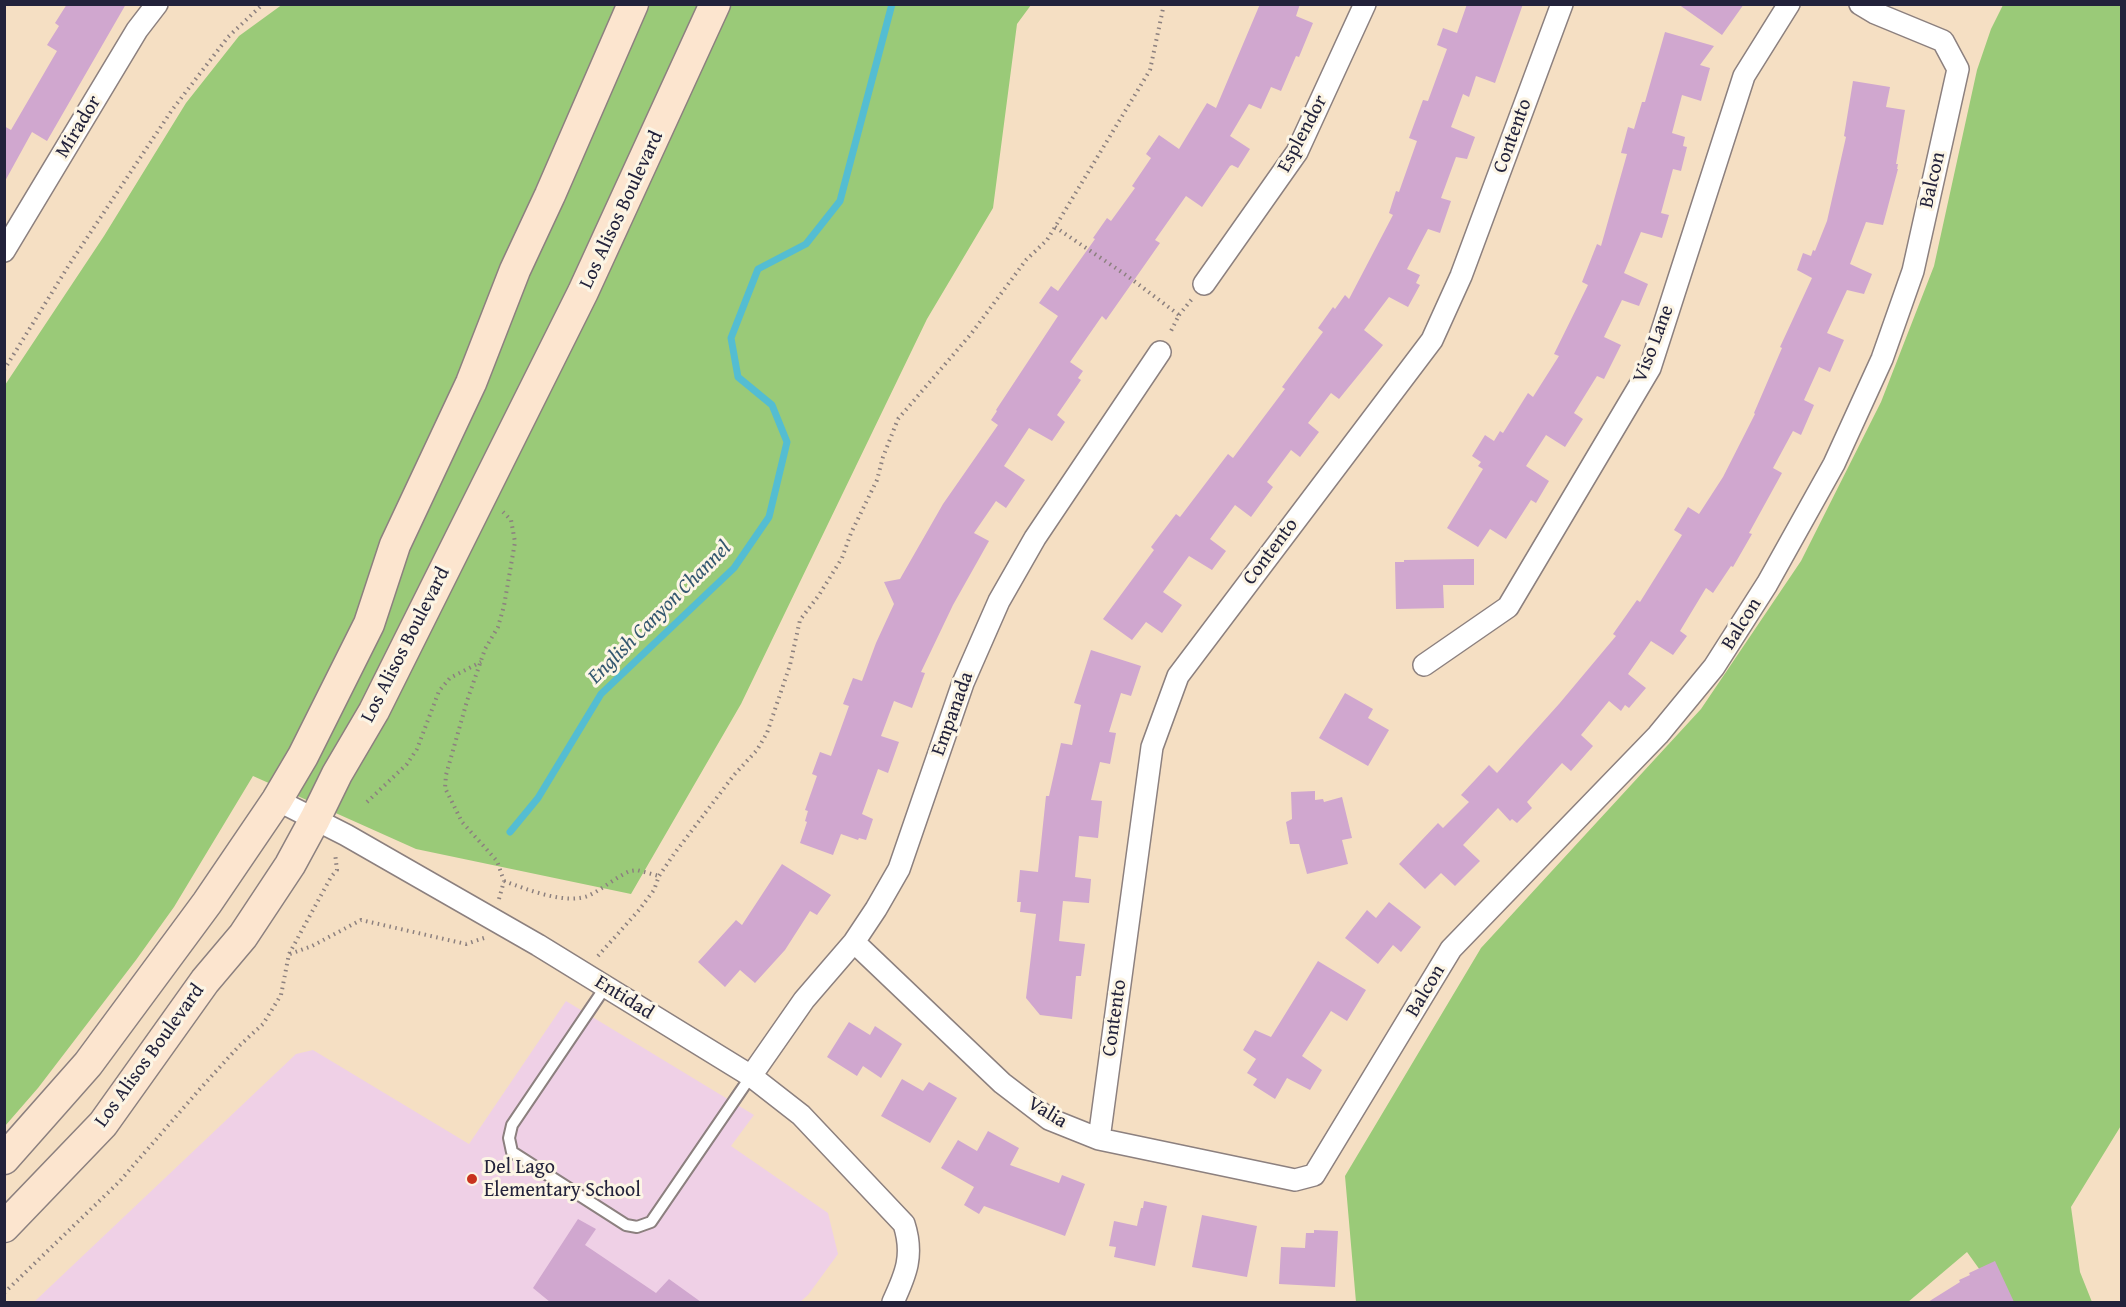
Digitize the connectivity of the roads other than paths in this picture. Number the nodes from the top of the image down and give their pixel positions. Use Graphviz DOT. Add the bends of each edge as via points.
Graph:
graph roads {
  1 [pos="157,4"];
  2 [pos="633,4"];
  3 [pos="715,4"];
  4 [pos="1365,4"];
  5 [pos="1562,4"];
  6 [pos="1789,4"];
  7 [pos="1860,4"];
  8 [pos="4,251"];
  9 [pos="1204,284"];
  10 [pos="1160,352"];
  11 [pos="1424,665"];
  12 [pos="277,800"];
  13 [pos="315,819"];
  14 [pos="854,942"];
  15 [pos="606,986"];
  16 [pos="751,1076"];
  17 [pos="1099,1139"];
  18 [pos="4,1159"];
  19 [pos="1295,1180"];
  20 [pos="4,1227"];
  21 [pos="893,1302"];
  1 -- 8 [label="street, Mirador" via="137,30"];
  2 -- 12 [label="main road" via="515,270 471,383 395,545 369,624"];
  3 -- 13 [label="main road, Los Alisos Boulevard" via="584,292 374,711"];
  4 -- 9 [label="street, Esplendor" via="1297,152"];
  5 -- 17 [label="street, Contento" via="1461,276 1432,340 1178,676 1152,747"];
  6 -- 11 [label="street, Viso Lane" via="1744,76 1650,368 1508,607"];
  7 -- 19 [label="street, Balcon" via="1943,41 1958,69 1913,271 1882,359 1834,464 1767,584 1714,667 1658,735 1451,950 1314,1175"];
  10 -- 14 [label="street, Empanada" via="1035,538 999,601 963,683 899,869"];
  12 -- 13 [label="street, Entidad"];
  12 -- 18 [label="main road" via="207,903 88,1064"];
  13 -- 15 [label="street, Entidad"];
  13 -- 20 [label="main road, Los Alisos Boulevard" via="291,865 243,936 103,1124"];
  14 -- 16 [label="street, Empanada" via="804,999"];
  14 -- 17 [label="street, Valia" via="1002,1083 1049,1119"];
  15 -- 16 [label="street, Entidad"];
  15 -- 16 [label="lane" via="512,1125 509,1138 512,1152 626,1226 651,1222"];
  16 -- 21 [label="street, Entidad" via="801,1115 904,1224 909,1260"];
  17 -- 19 [label="street, Valia"];
}
